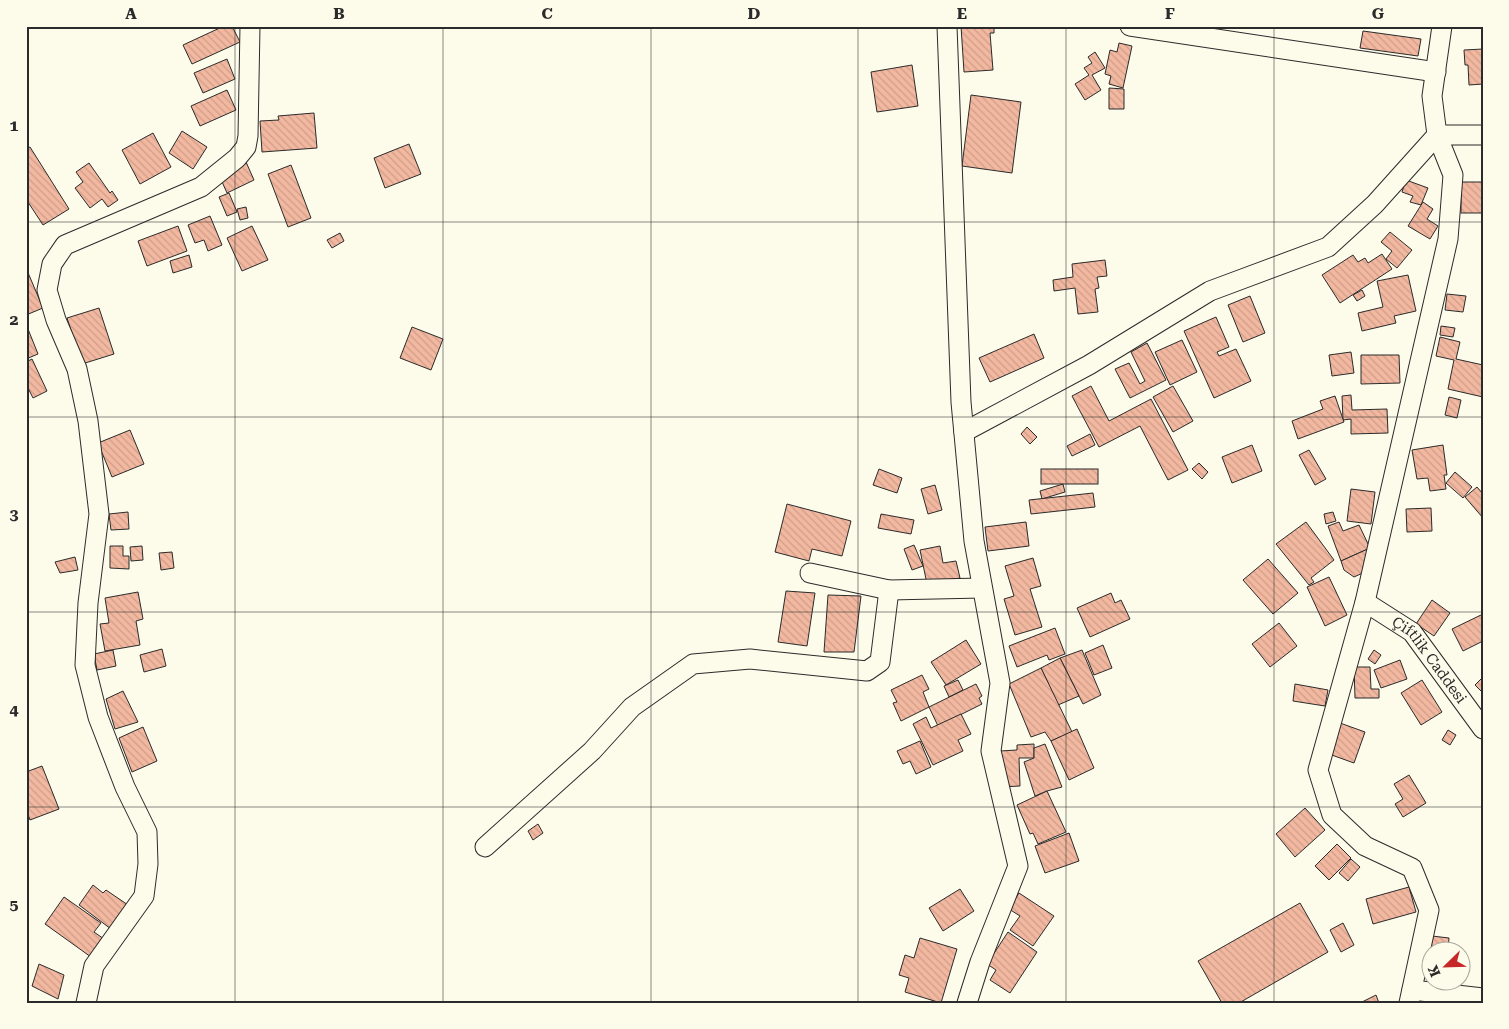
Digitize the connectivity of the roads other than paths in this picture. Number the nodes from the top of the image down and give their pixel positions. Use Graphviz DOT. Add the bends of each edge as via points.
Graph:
graph roads {
  1 [pos="250,26"];
  2 [pos="948,26"];
  3 [pos="1130,26"];
  4 [pos="1442,26"];
  5 [pos="1436,72"];
  6 [pos="1437,135"];
  7 [pos="1483,135"];
  8 [pos="964,432"];
  9 [pos="810,573"];
  10 [pos="982,588"];
  11 [pos="890,590"];
  12 [pos="1365,602"];
  13 [pos="1483,729"];
  14 [pos="485,846"];
  15 [pos="1410,996"];
  16 [pos="1483,998"];
  17 [pos="86,1003"];
  18 [pos="967,1003"];
  1 -- 17 [label="street" via="246,147 201,188 65,245 52,264 47,290 77,369 93,452 99,514 84,665 98,717 125,787 147,832 144,896 94,966"];
  2 -- 8 [label="street"];
  3 -- 5 [label="street"];
  4 -- 5 [label="street"];
  5 -- 6 [label="street" via="1432,96"];
  6 -- 7 [label="street"];
  6 -- 8 [label="street" via="1375,204 1328,247 1210,291 1089,365"];
  6 -- 12 [label="street" via="1453,175 1448,239"];
  8 -- 10 [label="street" via="974,542"];
  9 -- 11 [label="street"];
  10 -- 11 [label="street"];
  10 -- 18 [label="street" via="1000,684 991,751 1018,866"];
  11 -- 14 [label="street" via="880,662 867,670 750,660 693,664 632,707 592,751"];
  12 -- 13 [label="street, Çiftlik Caddesi" via="1412,632"];
  12 -- 15 [label="street" via="1318,770 1332,815 1365,846 1412,868 1429,910"];
  15 -- 16 [label="street"];
}
